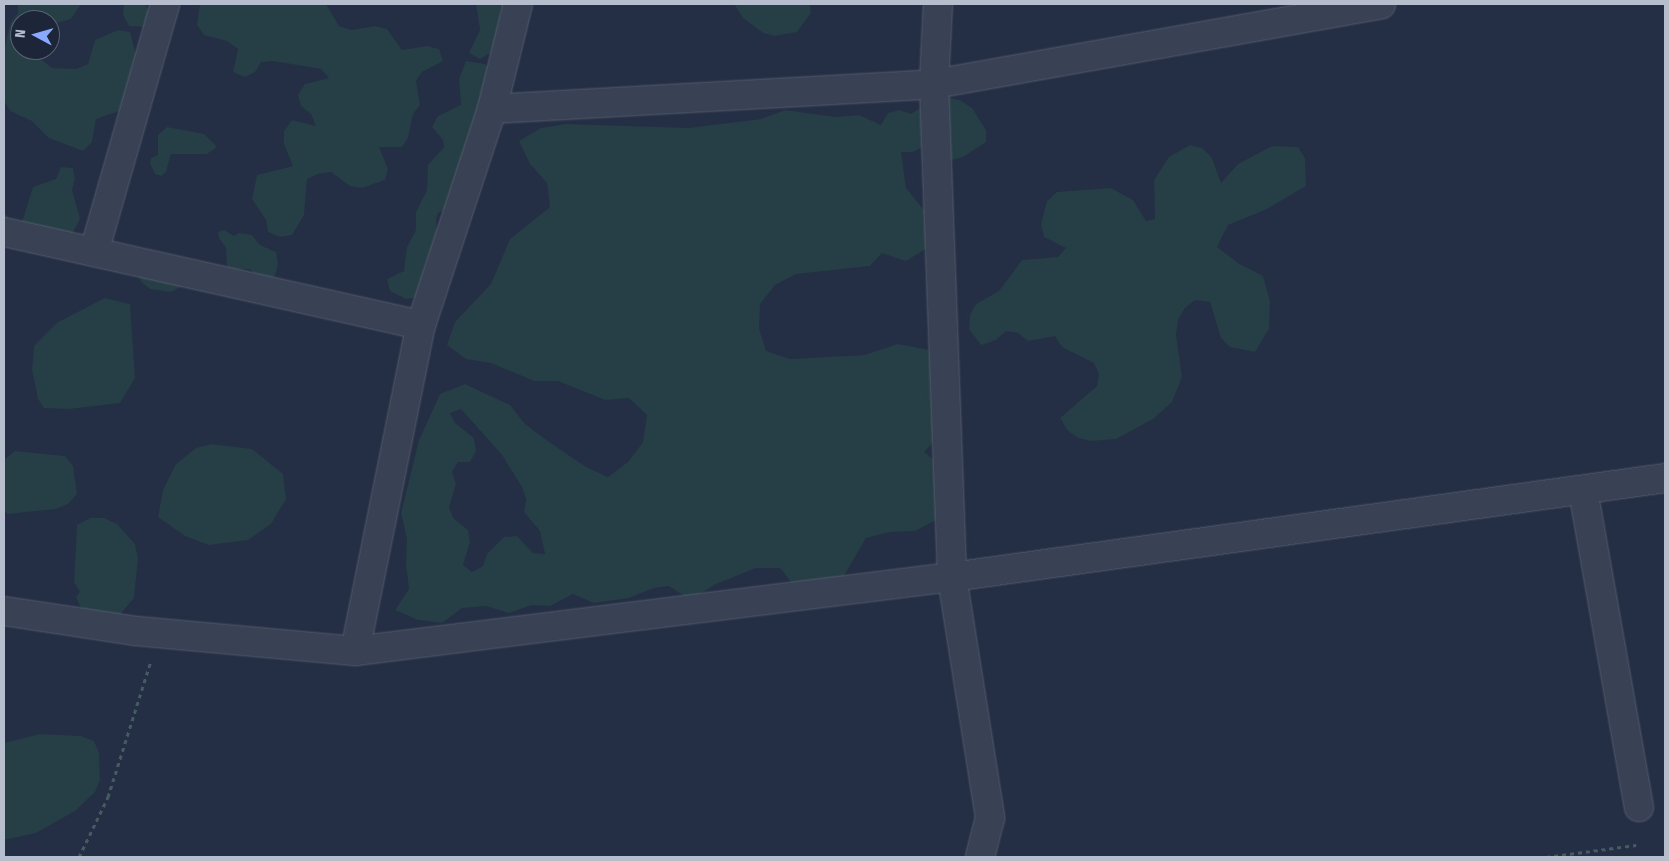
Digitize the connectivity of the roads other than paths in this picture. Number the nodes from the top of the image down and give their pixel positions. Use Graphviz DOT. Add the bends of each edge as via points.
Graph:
graph roads {
  1 [pos="165,4"];
  2 [pos="518,4"];
  3 [pos="938,4"];
  4 [pos="1381,4"];
  5 [pos="1260,14"];
  6 [pos="934,84"];
  7 [pos="492,109"];
  8 [pos="4,232"];
  9 [pos="94,252"];
  10 [pos="421,325"];
  11 [pos="1665,478"];
  12 [pos="1583,490"];
  13 [pos="952,577"];
  14 [pos="4,611"];
  15 [pos="355,651"];
  16 [pos="1639,807"];
  17 [pos="980,857"];
  1 -- 9 [label="street"];
  2 -- 7 [label="street"];
  3 -- 6 [label="street"];
  4 -- 5 [label="street"];
  5 -- 6 [label="street"];
  6 -- 7 [label="street"];
  6 -- 13 [label="street"];
  7 -- 10 [label="street"];
  8 -- 9 [label="street"];
  9 -- 10 [label="street"];
  10 -- 15 [label="street"];
  11 -- 12 [label="street"];
  12 -- 13 [label="street"];
  12 -- 16 [label="street"];
  13 -- 15 [label="street"];
  13 -- 17 [label="street" via="990,818"];
  14 -- 15 [label="street" via="160,633"];
}
